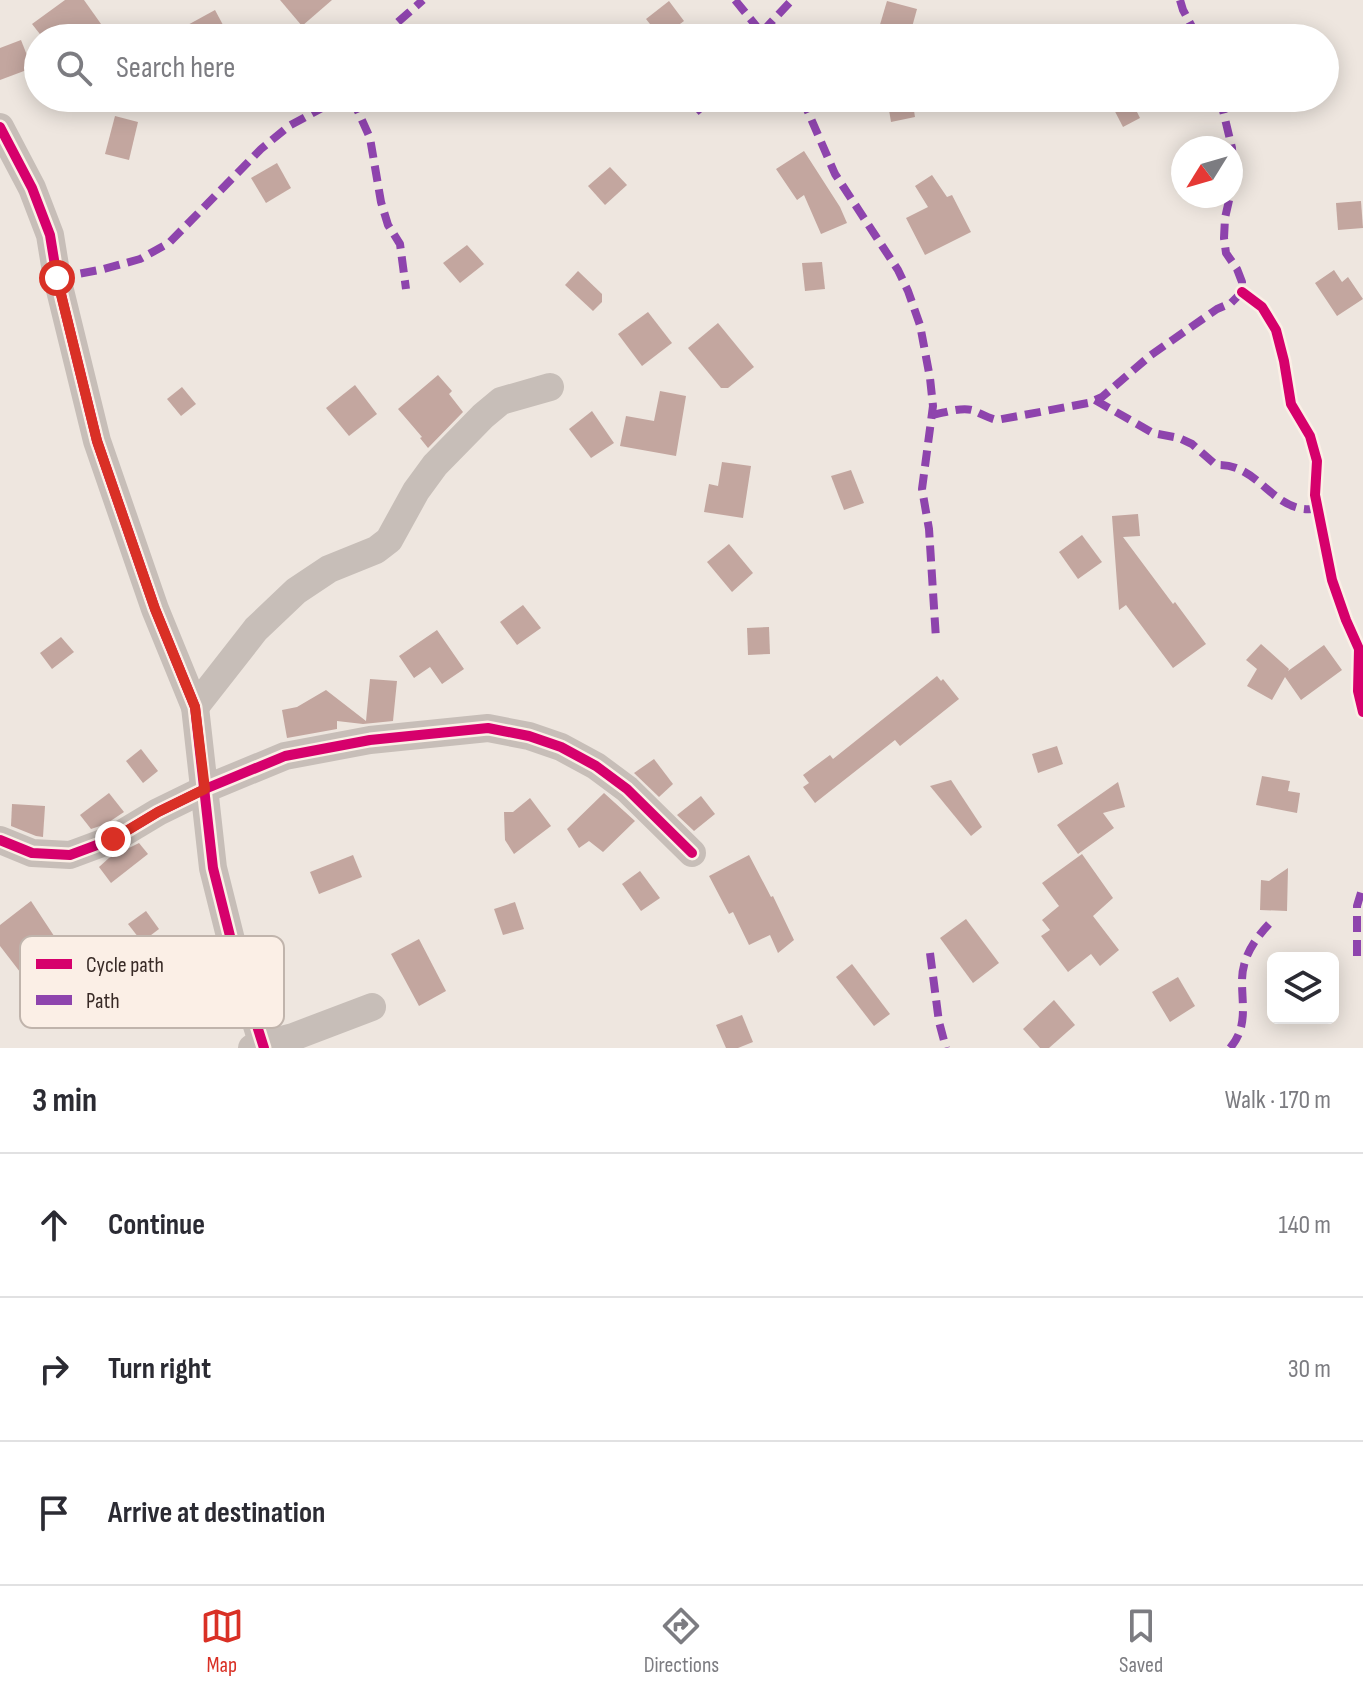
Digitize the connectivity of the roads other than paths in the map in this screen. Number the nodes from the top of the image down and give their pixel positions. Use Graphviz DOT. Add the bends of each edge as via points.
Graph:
graph roads {
  1 [pos="0,127"];
  2 [pos="550,387"];
  3 [pos="195,707"];
  4 [pos="205,789"];
  5 [pos="0,840"];
  6 [pos="692,853"];
  7 [pos="230,936"];
  8 [pos="372,1007"];
  9 [pos="260,1047"];
  1 -- 3 [label="street" via="50,235 97,441"];
  2 -- 3 [label="street" via="501,401 483,416 435,465 389,540 296,591 256,629"];
  3 -- 4 [label="street"];
  4 -- 5 [label="street" via="113,839 70,855 32,853"];
  4 -- 6 [label="street" via="285,756 370,740 488,728 561,747 596,766"];
  4 -- 7 [label="street" via="213,868"];
  8 -- 9 [label="street"];
}
